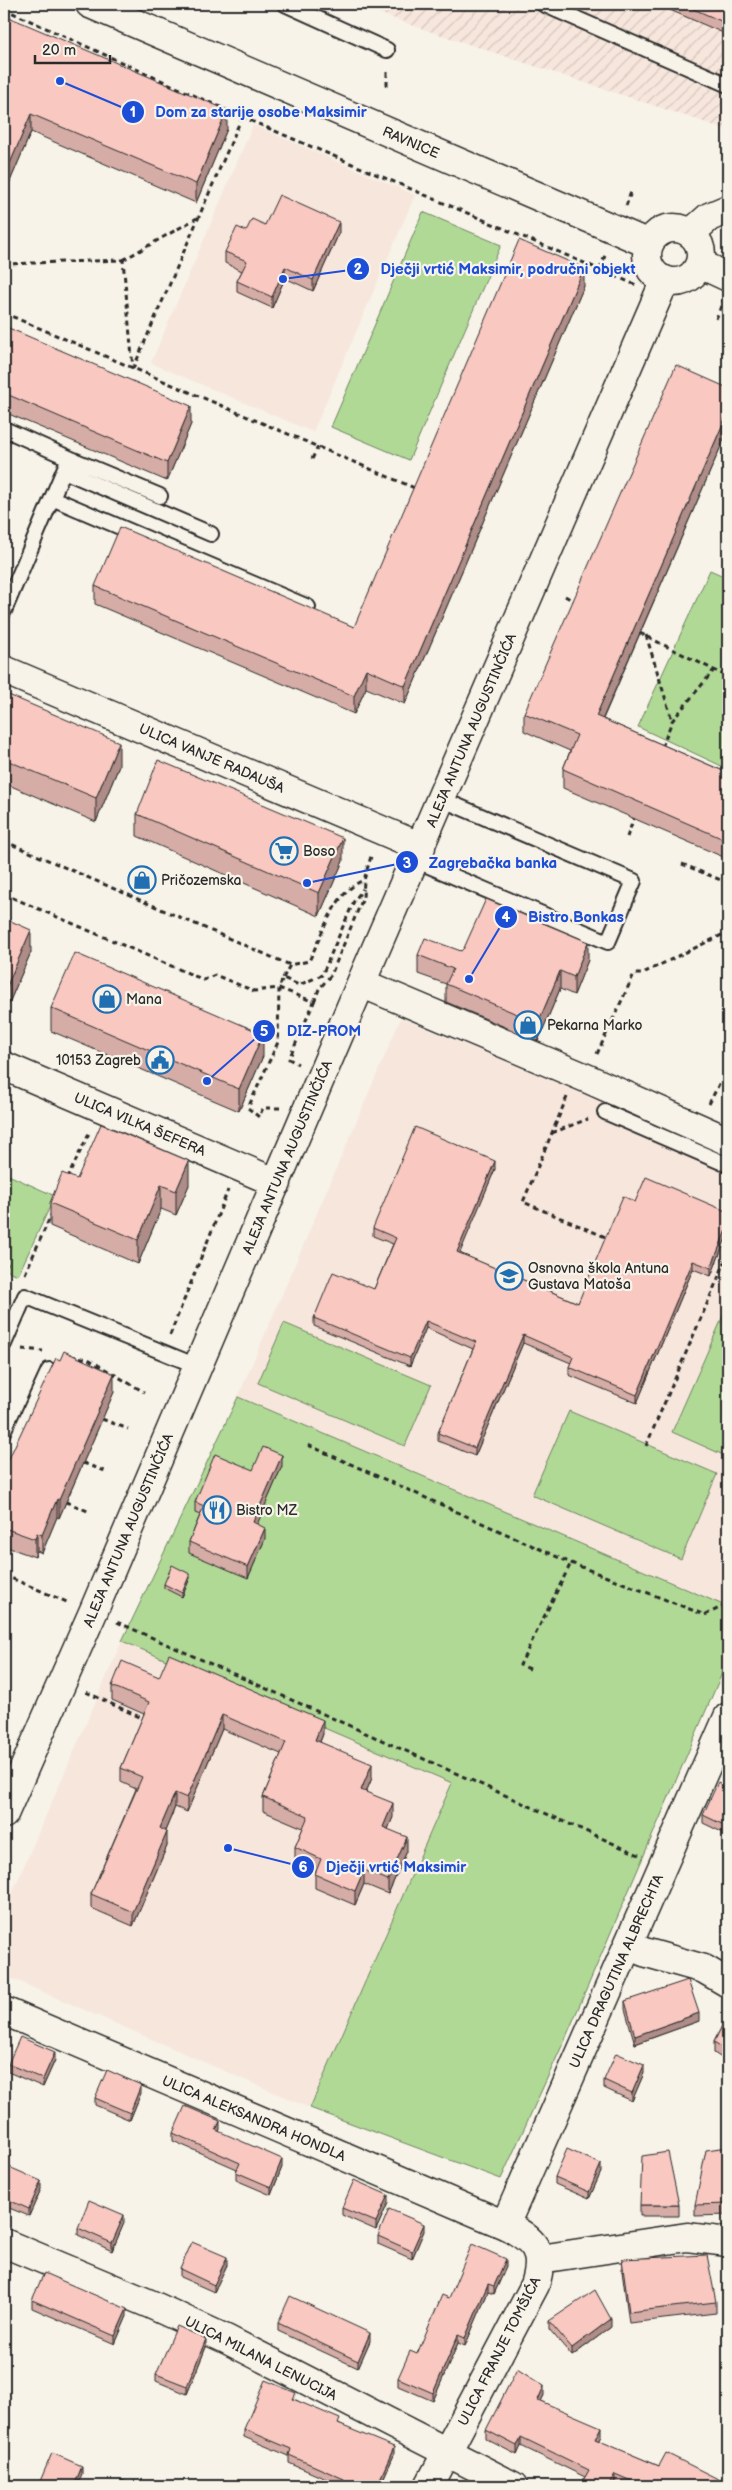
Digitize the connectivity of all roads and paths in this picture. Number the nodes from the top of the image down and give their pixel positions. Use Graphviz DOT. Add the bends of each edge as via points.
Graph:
graph roads {
  1 [pos="285,4"];
  2 [pos="543,4"];
  3 [pos="98,5"];
  4 [pos="4,9"];
  5 [pos="387,50"];
  6 [pos="728,85"];
  7 [pos="242,117"];
  8 [pos="728,209"];
  9 [pos="198,218"];
  10 [pos="691,234"];
  11 [pos="649,244"];
  12 [pos="124,260"];
  13 [pos="4,264"];
  14 [pos="700,264"];
  15 [pos="728,277"];
  16 [pos="654,284"];
  17 [pos="4,313"];
  18 [pos="134,369"];
  19 [pos="4,430"];
  20 [pos="318,447"];
  21 [pos="69,458"];
  22 [pos="312,459"];
  23 [pos="64,471"];
  24 [pos="420,490"];
  25 [pos="160,496"];
  26 [pos="52,498"];
  27 [pos="211,534"];
  28 [pos="565,596"];
  29 [pos="579,604"];
  30 [pos="308,606"];
  31 [pos="4,611"];
  32 [pos="640,633"];
  33 [pos="646,635"];
  34 [pos="4,670"];
  35 [pos="714,670"];
  36 [pos="728,677"];
  37 [pos="672,721"];
  38 [pos="660,753"];
  39 [pos="441,799"];
  40 [pos="634,818"];
  41 [pos="627,837"];
  42 [pos="4,841"];
  43 [pos="373,850"];
  44 [pos="418,854"];
  45 [pos="682,864"];
  46 [pos="364,880"];
  47 [pos="728,883"];
  48 [pos="363,889"];
  49 [pos="4,894"];
  50 [pos="728,932"];
  51 [pos="290,965"];
  52 [pos="283,978"];
  53 [pos="361,984"];
  54 [pos="278,988"];
  55 [pos="314,1002"];
  56 [pos="4,1066"];
  57 [pos="304,1067"];
  58 [pos="582,1076"];
  59 [pos="284,1108"];
  60 [pos="605,1112"];
  61 [pos="92,1124"];
  62 [pos="552,1134"];
  63 [pos="728,1141"];
  64 [pos="728,1165"];
  65 [pos="65,1183"];
  66 [pos="277,1183"];
  67 [pos="230,1185"];
  68 [pos="54,1208"];
  69 [pos="609,1238"];
  70 [pos="728,1255"];
  71 [pos="4,1262"];
  72 [pos="10,1267"];
  73 [pos="25,1274"];
  74 [pos="167,1340"];
  75 [pos="8,1346"];
  76 [pos="52,1352"];
  77 [pos="70,1355"];
  78 [pos="197,1366"];
  79 [pos="49,1370"];
  80 [pos="144,1392"];
  81 [pos="102,1420"];
  82 [pos="128,1429"];
  83 [pos="308,1445"];
  84 [pos="646,1446"];
  85 [pos="83,1463"];
  86 [pos="4,1468"];
  87 [pos="108,1472"];
  88 [pos="66,1502"];
  89 [pos="90,1512"];
  90 [pos="571,1562"];
  91 [pos="4,1575"];
  92 [pos="728,1604"];
  93 [pos="76,1606"];
  94 [pos="112,1618"];
  95 [pos="530,1669"];
  96 [pos="86,1692"];
  97 [pos="728,1717"];
  98 [pos="148,1720"];
  99 [pos="721,1754"];
  100 [pos="4,1814"];
  101 [pos="640,1855"];
  102 [pos="628,1945"];
  103 [pos="728,1983"];
  104 [pos="4,2011"];
  105 [pos="505,2225"];
  106 [pos="728,2242"];
  107 [pos="4,2243"];
  108 [pos="540,2259"];
  109 [pos="446,2452"];
  110 [pos="429,2486"];
  111 [pos="513,2486"];
  1 -- 5 [label="lane"];
  2 -- 6 [label="lane"];
  3 -- 11 [label="street, RAVNICE"];
  4 -- 7 [label="path"];
  7 -- 9 [label="path"];
  7 -- 16 [label="path"];
  8 -- 10 [label="street" via="709,217"];
  9 -- 12 [label="path"];
  9 -- 18 [label="path"];
  10 -- 11 [label="street" via="676,228 667,229"];
  10 -- 14 [label="street" via="700,247"];
  11 -- 16 [label="street" via="648,262"];
  12 -- 13 [label="path"];
  12 -- 18 [label="path"];
  14 -- 15 [label="street"];
  14 -- 16 [label="street" via="690,277 682,281"];
  16 -- 39 [label="street, ALEJA ANTUNA AUGUSTINČIĆA"];
  17 -- 18 [label="path"];
  18 -- 20 [label="path"];
  19 -- 21 [label="lane"];
  20 -- 22 [label="path"];
  20 -- 24 [label="path"];
  21 -- 23 [label="lane"];
  21 -- 25 [label="lane"];
  23 -- 26 [label="lane"];
  23 -- 27 [label="lane"];
  26 -- 30 [label="lane"];
  26 -- 31 [label="lane"];
  28 -- 29 [label="path"];
  32 -- 33 [label="path"];
  33 -- 35 [label="path"];
  33 -- 37 [label="path"];
  34 -- 44 [label="street, ULICA VANJE RADAUŠA"];
  35 -- 36 [label="path"];
  35 -- 37 [label="path"];
  37 -- 38 [label="path"];
  39 -- 44 [label="street, ALEJA ANTUNA AUGUSTINČIĆA"];
  39 -- 44 [label="lane" via="634,881 608,942"];
  40 -- 41 [label="path"];
  42 -- 51 [label="path"];
  43 -- 46 [label="path"];
  44 -- 53 [label="street, ALEJA ANTUNA AUGUSTINČIĆA"];
  45 -- 47 [label="path"];
  46 -- 48 [label="path"];
  46 -- 51 [label="path" via="351,885 342,895 309,960"];
  48 -- 52 [label="path" via="354,901 322,975 299,985"];
  48 -- 55 [label="path" via="363,898 331,975 319,989"];
  49 -- 54 [label="path" via="204,980 215,975 254,990"];
  50 -- 58 [label="path" via="641,974 634,974"];
  51 -- 52 [label="path"];
  52 -- 54 [label="path"];
  53 -- 58 [label="street"];
  53 -- 66 [label="street, ALEJA ANTUNA AUGUSTINČIĆA"];
  54 -- 55 [label="path"];
  54 -- 59 [label="path" via="278,1042 248,1108 259,1117 263,1108"];
  55 -- 57 [label="path" via="289,1059"];
  56 -- 66 [label="street, ULICA VILKA ŠEFERA"];
  58 -- 62 [label="path"];
  58 -- 63 [label="street"];
  60 -- 62 [label="path"];
  60 -- 64 [label="lane"];
  61 -- 65 [label="path"];
  62 -- 69 [label="path" via="523,1202"];
  66 -- 78 [label="street, ALEJA ANTUNA AUGUSTINČIĆA"];
  67 -- 74 [label="path"];
  68 -- 73 [label="path"];
  70 -- 84 [label="path"];
  71 -- 72 [label="path"];
  75 -- 76 [label="path"];
  75 -- 78 [label="lane" via="25,1296"];
  77 -- 80 [label="path" via="88,1359"];
  78 -- 100 [label="street, ALEJA ANTUNA AUGUSTINČIĆA"];
  79 -- 86 [label="lane"];
  81 -- 82 [label="path"];
  83 -- 90 [label="path"];
  85 -- 87 [label="path"];
  88 -- 89 [label="path"];
  90 -- 92 [label="path" via="705,1615"];
  90 -- 95 [label="path" via="520,1664"];
  91 -- 93 [label="path"];
  94 -- 101 [label="path"];
  96 -- 98 [label="path"];
  97 -- 99 [label="street, ULICA DRAGUTINA ALBRECHTA"];
  99 -- 102 [label="street, ULICA DRAGUTINA ALBRECHTA"];
  102 -- 103 [label="street" via="704,1969"];
  102 -- 105 [label="street, ULICA DRAGUTINA ALBRECHTA"];
  104 -- 105 [label="street, ULICA ALEKSANDRA HONDLA"];
  105 -- 108 [label="street, ULICA FRANJE TOMŠIĆA" via="523,2234"];
  106 -- 108 [label="street" via="687,2237"];
  107 -- 109 [label="street, ULICA MILANA LENUCIJA" via="226,2339"];
  108 -- 109 [label="street, ULICA FRANJE TOMŠIĆA" via="535,2284"];
  109 -- 110 [label="street, ULICA FRANJE TOMŠIĆA"];
  109 -- 111 [label="street, ULICA MILANA LENUCIJA"];
}
